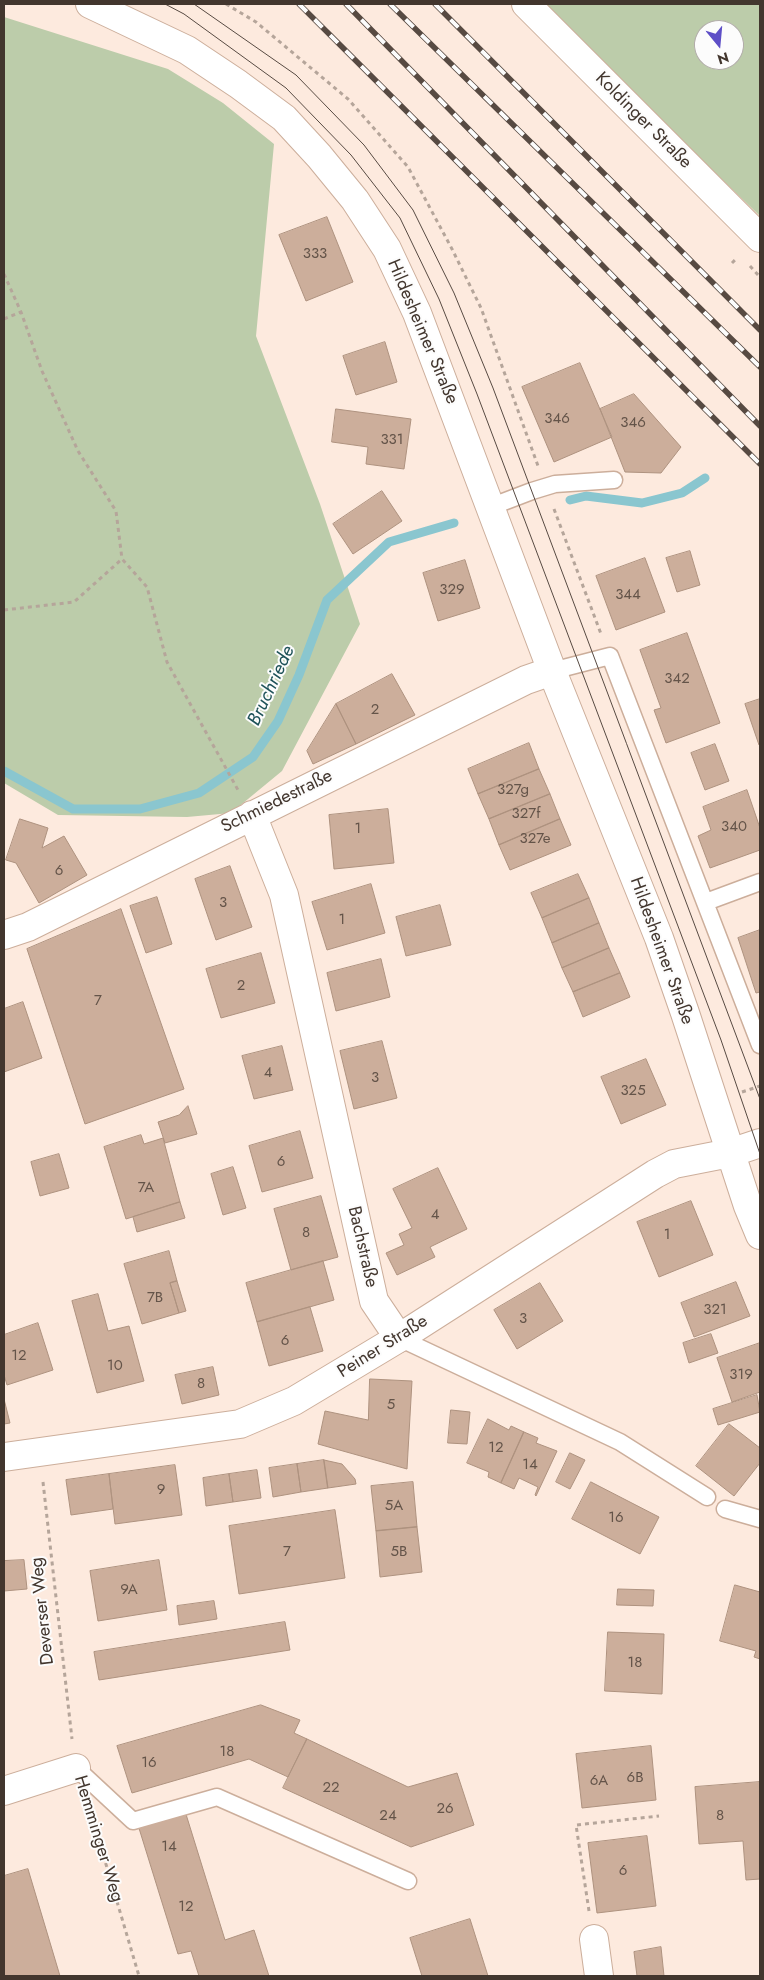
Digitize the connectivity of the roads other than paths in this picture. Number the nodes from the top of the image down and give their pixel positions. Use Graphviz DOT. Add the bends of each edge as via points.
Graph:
graph roads {
  1 [pos="90,4"];
  2 [pos="526,4"];
  3 [pos="760,238"];
  4 [pos="614,480"];
  5 [pos="490,507"];
  6 [pos="552,671"];
  7 [pos="252,815"];
  8 [pos="760,882"];
  9 [pos="706,902"];
  10 [pos="4,934"];
  11 [pos="760,1045"];
  12 [pos="760,1143"];
  13 [pos="730,1153"];
  14 [pos="760,1235"];
  15 [pos="399,1338"];
  16 [pos="4,1456"];
  17 [pos="706,1497"];
  18 [pos="725,1509"];
  19 [pos="760,1519"];
  20 [pos="76,1768"];
  21 [pos="4,1790"];
  22 [pos="408,1881"];
  23 [pos="594,1939"];
  24 [pos="599,1976"];
  1 -- 5 [label="street, Hildesheimer Straße" via="187,50 253,95 284,118 356,200 387,249 417,314"];
  2 -- 3 [label="street, Koldinger Straße"];
  4 -- 5 [label="lane" via="546,487"];
  5 -- 6 [label="street, Hildesheimer Straße"];
  6 -- 7 [label="street, Schmiedestraße" via="526,680"];
  6 -- 9 [label="lane" via="610,656"];
  6 -- 13 [label="street, Hildesheimer Straße" via="658,938"];
  7 -- 10 [label="street, Schmiedestraße" via="28,927"];
  7 -- 15 [label="street, Bachstraße" via="284,895 374,1302"];
  8 -- 9 [label="lane"];
  9 -- 11 [label="lane"];
  12 -- 13 [label="street, Peiner Straße"];
  13 -- 14 [label="street, Hildesheimer Straße"];
  13 -- 15 [label="street, Peiner Straße" via="674,1164 655,1174"];
  15 -- 16 [label="street, Peiner Straße" via="294,1401 240,1424"];
  15 -- 17 [label="lane" via="620,1442"];
  18 -- 19 [label="lane"];
  20 -- 21 [label="street"];
  20 -- 22 [label="lane, Hemminger Weg" via="133,1820 217,1797"];
  23 -- 24 [label="street"];
}
